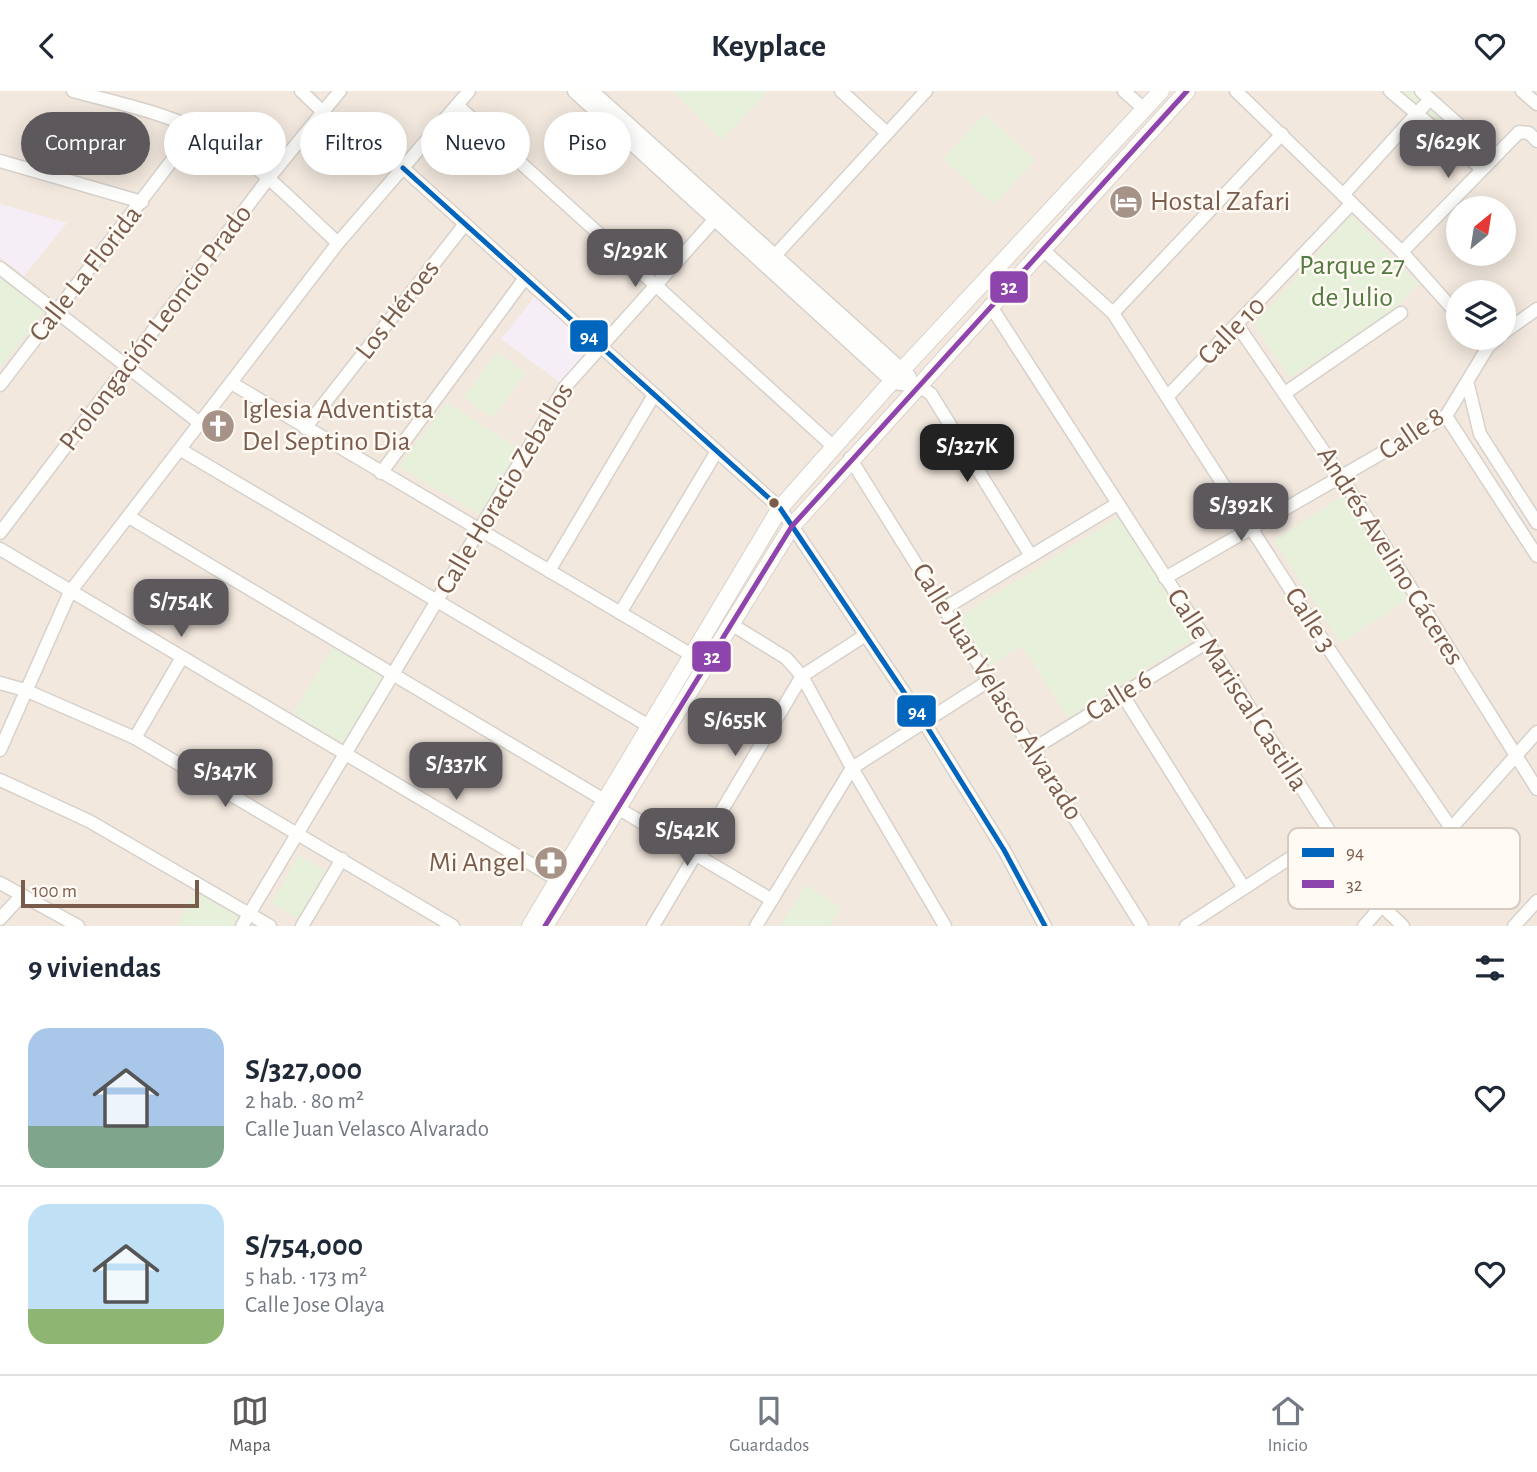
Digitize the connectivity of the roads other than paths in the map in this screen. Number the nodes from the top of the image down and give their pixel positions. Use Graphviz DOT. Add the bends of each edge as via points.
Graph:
graph roads {
  1 [pos="73,91"];
  2 [pos="300,91"];
  3 [pos="340,91"];
  4 [pos="470,91"];
  5 [pos="575,91"];
  6 [pos="591,91"];
  7 [pos="841,91"];
  8 [pos="926,91"];
  9 [pos="1124,91"];
  10 [pos="1161,91"];
  11 [pos="1187,91"];
  12 [pos="1236,91"];
  13 [pos="1390,91"];
  14 [pos="1522,91"];
  15 [pos="1425,95"];
  16 [pos="1537,104"];
  17 [pos="457,105"];
  18 [pos="1144,109"];
  19 [pos="323,112"];
  20 [pos="1416,113"];
  21 [pos="164,117"];
  22 [pos="887,133"];
  23 [pos="1282,134"];
  24 [pos="300,140"];
  25 [pos="1537,141"];
  26 [pos="1494,156"];
  27 [pos="0,161"];
  28 [pos="407,163"];
  29 [pos="1482,169"];
  30 [pos="164,172"];
  31 [pos="407,172"];
  32 [pos="263,175"];
  33 [pos="397,175"];
  34 [pos="268,179"];
  35 [pos="1348,199"];
  36 [pos="142,202"];
  37 [pos="715,219"];
  38 [pos="465,224"];
  39 [pos="338,243"];
  40 [pos="1042,249"];
  41 [pos="1402,252"];
  42 [pos="770,262"];
  43 [pos="0,268"];
  44 [pos="525,278"];
  45 [pos="655,284"];
  46 [pos="1446,302"];
  47 [pos="990,305"];
  48 [pos="1537,309"];
  49 [pos="57,312"];
  50 [pos="1113,313"];
  51 [pos="1401,313"];
  52 [pos="1516,324"];
  53 [pos="1238,326"];
  54 [pos="599,345"];
  55 [pos="1480,350"];
  56 [pos="128,367"];
  57 [pos="898,376"];
  58 [pos="233,384"];
  59 [pos="0,385"];
  60 [pos="918,385"];
  61 [pos="1468,385"];
  62 [pos="1285,393"];
  63 [pos="654,395"];
  64 [pos="1168,396"];
  65 [pos="1446,416"];
  66 [pos="201,424"];
  67 [pos="305,428"];
  68 [pos="835,449"];
  69 [pos="181,450"];
  70 [pos="717,451"];
  71 [pos="850,458"];
  72 [pos="380,473"];
  73 [pos="1342,478"];
  74 [pos="1117,504"];
  75 [pos="780,508"];
  76 [pos="129,517"];
  77 [pos="1537,523"];
  78 [pos="792,526"];
  79 [pos="479,529"];
  80 [pos="1253,530"];
  81 [pos="0,533"];
  82 [pos="0,549"];
  83 [pos="1031,556"];
  84 [pos="1537,556"];
  85 [pos="550,571"];
  86 [pos="1165,579"];
  87 [pos="70,592"];
  88 [pos="437,600"];
  89 [pos="945,608"];
  90 [pos="620,613"];
  91 [pos="732,624"];
  92 [pos="864,636"];
  93 [pos="1206,643"];
  94 [pos="690,655"];
  95 [pos="181,659"];
  96 [pos="392,676"];
  97 [pos="802,676"];
  98 [pos="990,680"];
  99 [pos="0,683"];
  100 [pos="25,690"];
  101 [pos="1122,694"];
  102 [pos="924,722"];
  103 [pos="649,726"];
  104 [pos="1537,732"];
  105 [pos="135,739"];
  106 [pos="1032,749"];
  107 [pos="0,750"];
  108 [pos="1515,756"];
  109 [pos="345,757"];
  110 [pos="852,768"];
  111 [pos="0,780"];
  112 [pos="1537,789"];
  113 [pos="612,803"];
  114 [pos="1327,828"];
  115 [pos="1451,828"];
  116 [pos="298,832"];
  117 [pos="697,855"];
  118 [pos="342,859"];
  119 [pos="1288,859"];
  120 [pos="558,880"];
  121 [pos="0,883"];
  122 [pos="1244,888"];
  123 [pos="22,895"];
  124 [pos="772,900"];
  125 [pos="1537,901"];
  126 [pos="1379,909"];
  127 [pos="1385,909"];
  128 [pos="249,914"];
  129 [pos="0,919"];
  130 [pos="78,926"];
  131 [pos="242,926"];
  132 [pos="270,926"];
  133 [pos="302,926"];
  134 [pos="453,926"];
  135 [pos="530,926"];
  136 [pos="545,926"];
  137 [pos="653,926"];
  138 [pos="756,926"];
  139 [pos="945,926"];
  140 [pos="1045,926"];
  141 [pos="1142,926"];
  142 [pos="1186,926"];
  143 [pos="1364,926"];
  144 [pos="1403,926"];
  145 [pos="1514,926"];
  1 -- 21 [label="street"];
  2 -- 19 [label="street"];
  3 -- 19 [label="street, Prolongación Leoncio Prado"];
  4 -- 17 [label="street"];
  5 -- 37 [label="street"];
  6 -- 42 [label="street"];
  7 -- 22 [label="street"];
  8 -- 22 [label="street"];
  9 -- 18 [label="street"];
  10 -- 18 [label="main road"];
  11 -- 40 [label="main road"];
  12 -- 23 [label="street"];
  13 -- 20 [label="street"];
  14 -- 16 [label="street"];
  15 -- 20 [label="street, Calle 10"];
  15 -- 26 [label="street"];
  17 -- 28 [label="street"];
  17 -- 45 [label="street"];
  18 -- 57 [label="main road"];
  20 -- 29 [label="street"];
  20 -- 35 [label="street, Calle 10"];
  22 -- 42 [label="street"];
  23 -- 35 [label="street"];
  23 -- 50 [label="street"];
  24 -- 34 [label="street, Prolongación Leoncio Prado"];
  25 -- 26 [label="street" via="1529,133 1519,132"];
  26 -- 29 [label="street"];
  27 -- 36 [label="street"];
  29 -- 41 [label="street"];
  30 -- 36 [label="street, Calle La Florida"];
  31 -- 38 [label="street"];
  32 -- 34 [label="street"];
  33 -- 39 [label="street"];
  34 -- 39 [label="street"];
  34 -- 56 [label="street, Prolongación Leoncio Prado"];
  35 -- 41 [label="street"];
  35 -- 53 [label="street, Calle 10"];
  36 -- 49 [label="street, Calle La Florida"];
  37 -- 42 [label="street"];
  37 -- 45 [label="street, Calle Horacio Zeballos"];
  38 -- 44 [label="street"];
  38 -- 67 [label="street, Los Héroes"];
  39 -- 58 [label="street"];
  40 -- 47 [label="main road"];
  40 -- 50 [label="street, Calle 3"];
  41 -- 46 [label="street"];
  42 -- 57 [label="street"];
  43 -- 49 [label="street"];
  44 -- 54 [label="street"];
  44 -- 72 [label="street"];
  45 -- 54 [label="street, Calle Horacio Zeballos"];
  45 -- 68 [label="street"];
  47 -- 60 [label="main road"];
  47 -- 74 [label="street, Calle Mariscal Castilla"];
  48 -- 52 [label="street"];
  49 -- 56 [label="street"];
  49 -- 59 [label="street, Calle La Florida"];
  50 -- 64 [label="street, Calle 3"];
  51 -- 62 [label="street"];
  53 -- 62 [label="street, Andrés Avelino Cáceres"];
  53 -- 64 [label="street, Calle 10"];
  54 -- 63 [label="street"];
  54 -- 79 [label="street, Calle Horacio Zeballos" via="565,387"];
  55 -- 61 [label="street, Calle 8"];
  56 -- 66 [label="street"];
  56 -- 81 [label="street, Prolongación Leoncio Prado"];
  57 -- 60 [label="street"];
  57 -- 68 [label="main road"];
  58 -- 66 [label="street"];
  58 -- 67 [label="street"];
  60 -- 71 [label="main road"];
  60 -- 83 [label="street" via="931,394"];
  61 -- 65 [label="street, Calle 8"];
  61 -- 77 [label="street" via="1480,433"];
  62 -- 73 [label="street, Andrés Avelino Cáceres"];
  63 -- 70 [label="street"];
  63 -- 85 [label="street"];
  64 -- 80 [label="street, Calle 3"];
  65 -- 73 [label="street, Calle 8"];
  65 -- 84 [label="street"];
  66 -- 69 [label="street"];
  67 -- 72 [label="street"];
  68 -- 75 [label="main road"];
  69 -- 76 [label="street"];
  69 -- 88 [label="street"];
  70 -- 75 [label="street"];
  70 -- 90 [label="street"];
  71 -- 78 [label="main road"];
  71 -- 89 [label="street, Calle Juan Velasco Alvarado"];
  72 -- 79 [label="street"];
  73 -- 80 [label="street, Calle 8"];
  73 -- 108 [label="street, Andrés Avelino Cáceres"];
  74 -- 83 [label="street"];
  74 -- 86 [label="street, Calle Mariscal Castilla"];
  75 -- 78 [label="street"];
  75 -- 94 [label="main road"];
  76 -- 87 [label="street"];
  76 -- 96 [label="street"];
  78 -- 91 [label="main road"];
  78 -- 92 [label="street"];
  79 -- 85 [label="street"];
  79 -- 88 [label="street, Calle Horacio Zeballos"];
  80 -- 86 [label="street, Calle 8"];
  80 -- 115 [label="street, Calle 3"];
  82 -- 87 [label="street"];
  83 -- 89 [label="street"];
  85 -- 90 [label="street"];
  86 -- 93 [label="street, Calle Mariscal Castilla"];
  87 -- 95 [label="street"];
  87 -- 100 [label="street"];
  88 -- 96 [label="street, Calle Horacio Zeballos"];
  88 -- 103 [label="street"];
  89 -- 98 [label="street, Calle Juan Velasco Alvarado"];
  90 -- 94 [label="street"];
  91 -- 97 [label="street" via="786,658"];
  91 -- 113 [label="main road"];
  92 -- 97 [label="street"];
  92 -- 102 [label="street"];
  93 -- 101 [label="street, Calle 6"];
  93 -- 114 [label="street, Calle Mariscal Castilla"];
  94 -- 103 [label="main road"];
  95 -- 105 [label="street"];
  95 -- 109 [label="street"];
  96 -- 109 [label="street, Calle Horacio Zeballos"];
  96 -- 113 [label="street"];
  97 -- 110 [label="street"];
  97 -- 117 [label="street"];
  98 -- 102 [label="street"];
  98 -- 106 [label="street, Calle Juan Velasco Alvarado"];
  99 -- 100 [label="street"];
  100 -- 105 [label="street"];
  100 -- 107 [label="street"];
  101 -- 106 [label="street, Calle 6"];
  101 -- 122 [label="street"];
  102 -- 110 [label="street"];
  102 -- 140 [label="street" via="1004,850"];
  103 -- 113 [label="main road"];
  104 -- 108 [label="street"];
  105 -- 116 [label="street"];
  106 -- 141 [label="street, Calle Juan Velasco Alvarado"];
  108 -- 112 [label="street, Andrés Avelino Cáceres"];
  108 -- 115 [label="street"];
  109 -- 116 [label="street, Calle Horacio Zeballos"];
  109 -- 120 [label="street"];
  110 -- 124 [label="street"];
  110 -- 139 [label="street"];
  111 -- 128 [label="street" via="89,821"];
  113 -- 117 [label="street"];
  113 -- 120 [label="main road"];
  113 -- 136 [label="main road"];
  116 -- 118 [label="street"];
  116 -- 128 [label="street, Calle Horacio Zeballos"];
  117 -- 124 [label="street"];
  117 -- 137 [label="street"];
  118 -- 133 [label="street"];
  118 -- 134 [label="street"];
  119 -- 122 [label="street"];
  120 -- 135 [label="main road"];
  121 -- 123 [label="street"];
  122 -- 142 [label="street"];
  123 -- 129 [label="street"];
  123 -- 130 [label="street"];
  124 -- 138 [label="street"];
  125 -- 145 [label="street"];
  126 -- 143 [label="street"];
  127 -- 144 [label="street, Calle Mariscal Castilla"];
  128 -- 131 [label="street, Calle Horacio Zeballos"];
  128 -- 132 [label="street"];
}
